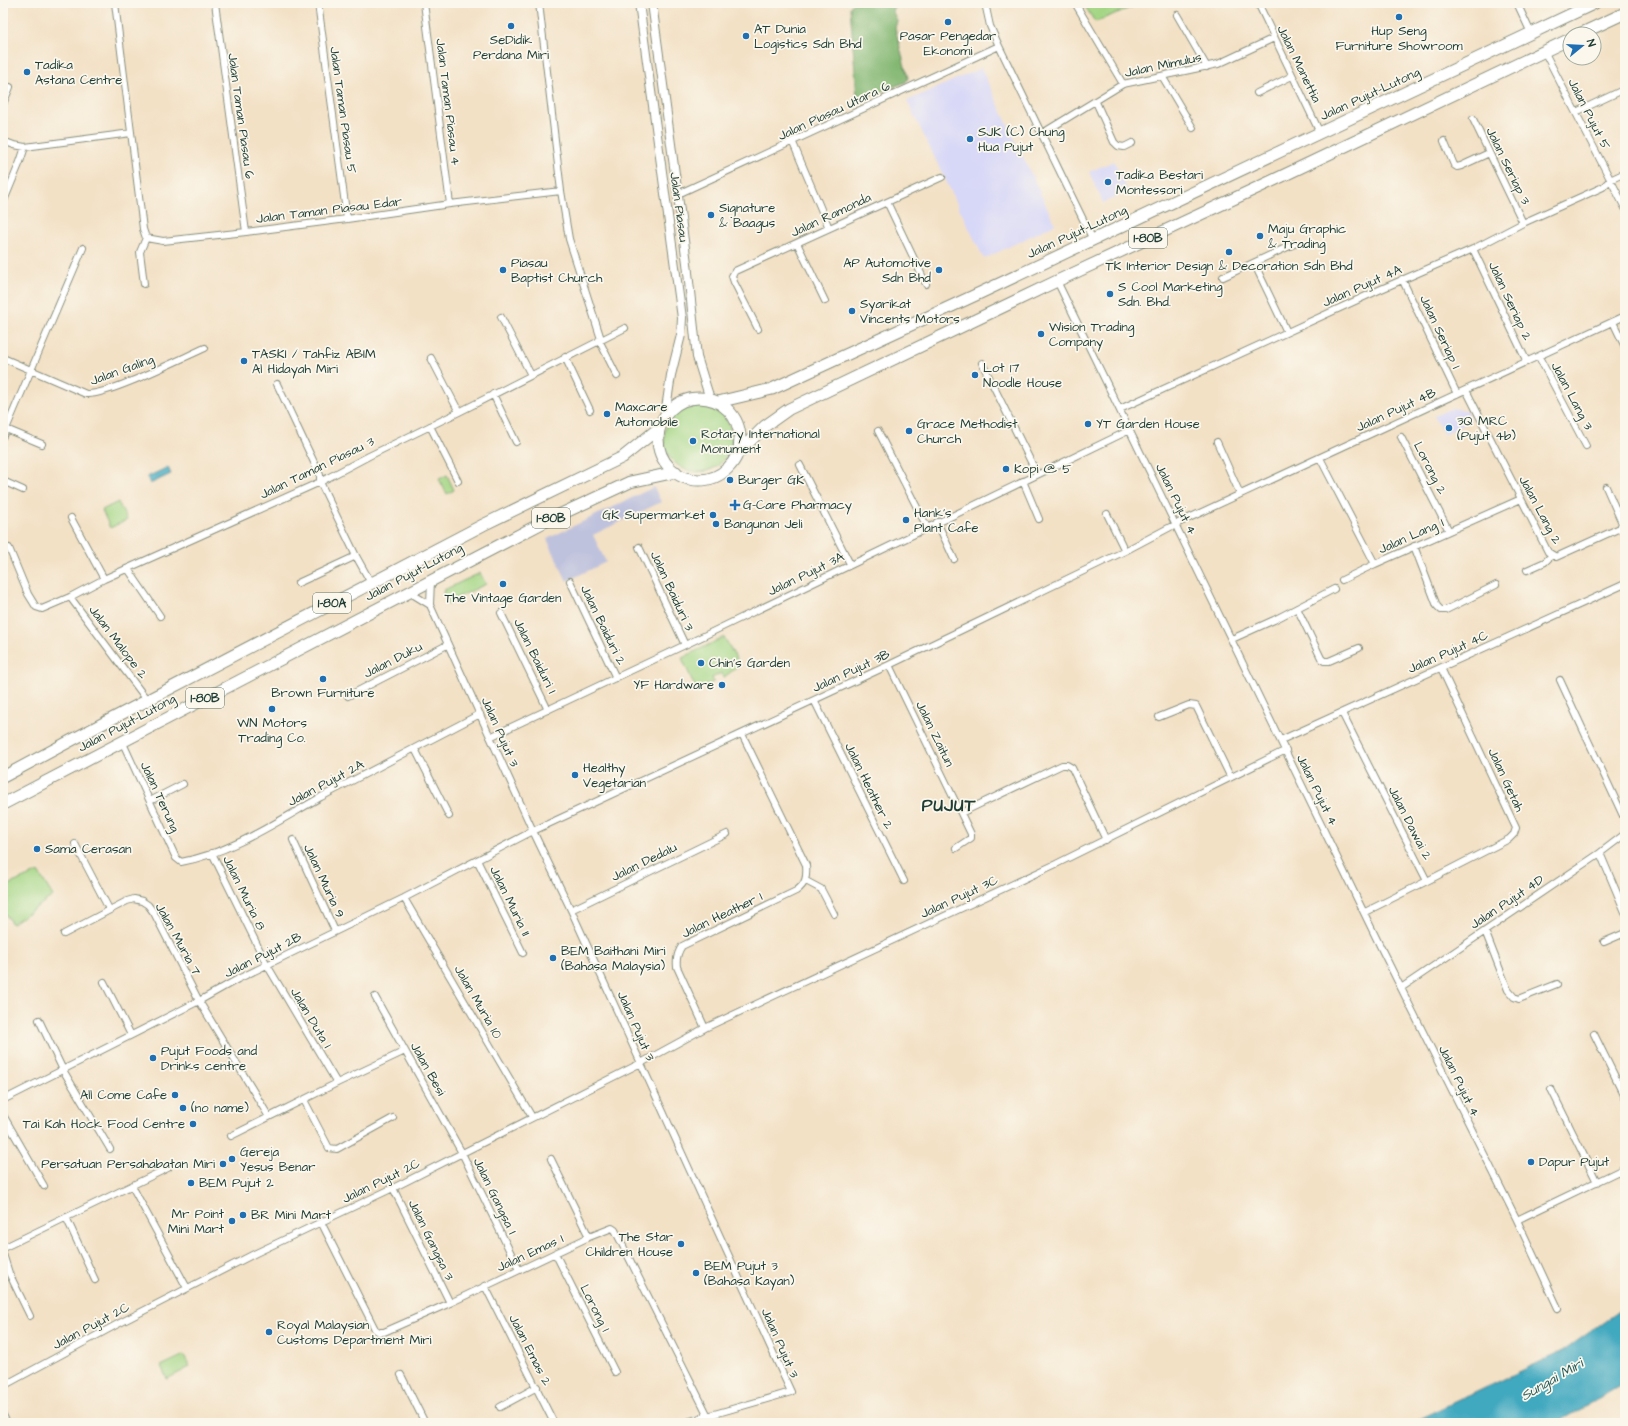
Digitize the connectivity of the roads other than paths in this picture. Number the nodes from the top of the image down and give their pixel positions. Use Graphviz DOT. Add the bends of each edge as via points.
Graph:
graph roads {
  1 [pos="115,3"];
  2 [pos="215,3"];
  3 [pos="318,3"];
  4 [pos="424,3"];
  5 [pos="539,3"];
  6 [pos="985,3"];
  7 [pos="1075,3"];
  8 [pos="1258,3"];
  9 [pos="1517,3"];
  10 [pos="1595,3"];
  11 [pos="652,4"];
  12 [pos="639,5"];
  13 [pos="1625,13"];
  14 [pos="1176,15"];
  15 [pos="1597,26"];
  16 [pos="1531,33"];
  17 [pos="1274,38"];
  18 [pos="1562,43"];
  19 [pos="999,46"];
  20 [pos="1544,51"];
  21 [pos="1207,67"];
  22 [pos="1162,76"];
  23 [pos="1292,76"];
  24 [pos="1123,84"];
  25 [pos="10,87"];
  26 [pos="1625,89"];
  27 [pos="1257,93"];
  28 [pos="1096,102"];
  29 [pos="3,104"];
  30 [pos="1576,112"];
  31 [pos="1473,119"];
  32 [pos="1193,128"];
  33 [pos="131,133"];
  34 [pos="1320,133"];
  35 [pos="1041,134"];
  36 [pos="3,141"];
  37 [pos="1444,141"];
  38 [pos="793,143"];
  39 [pos="1132,143"];
  40 [pos="25,147"];
  41 [pos="1489,153"];
  42 [pos="1625,173"];
  43 [pos="942,177"];
  44 [pos="1610,180"];
  45 [pos="561,192"];
  46 [pos="678,194"];
  47 [pos="887,202"];
  48 [pos="3,203"];
  49 [pos="450,204"];
  50 [pos="1625,208"];
  51 [pos="347,219"];
  52 [pos="1523,223"];
  53 [pos="829,228"];
  54 [pos="246,232"];
  55 [pos="146,238"];
  56 [pos="1093,240"];
  57 [pos="797,243"];
  58 [pos="1294,244"];
  59 [pos="83,248"];
  60 [pos="1473,249"];
  61 [pos="1254,263"];
  62 [pos="1223,277"];
  63 [pos="1402,279"];
  64 [pos="1057,281"];
  65 [pos="144,284"];
  66 [pos="926,284"];
  67 [pos="825,300"];
  68 [pos="1625,316"];
  69 [pos="500,317"];
  70 [pos="1613,322"];
  71 [pos="625,328"];
  72 [pos="758,329"];
  73 [pos="1287,332"];
  74 [pos="600,340"];
  75 [pos="1625,347"];
  76 [pos="205,348"];
  77 [pos="565,357"];
  78 [pos="1539,357"];
  79 [pos="3,358"];
  80 [pos="431,358"];
  81 [pos="1526,362"];
  82 [pos="982,363"];
  83 [pos="31,370"];
  84 [pos="531,375"];
  85 [pos="616,376"];
  86 [pos="277,384"];
  87 [pos="1466,390"];
  88 [pos="493,394"];
  89 [pos="1457,394"];
  90 [pos="714,401"];
  91 [pos="1120,409"];
  92 [pos="590,410"];
  93 [pos="459,412"];
  94 [pos="665,415"];
  95 [pos="430,426"];
  96 [pos="659,428"];
  97 [pos="6,429"];
  98 [pos="1130,430"];
  99 [pos="878,431"];
  100 [pos="3,436"];
  101 [pos="1401,437"];
  102 [pos="516,442"];
  103 [pos="1218,442"];
  104 [pos="42,444"];
  105 [pos="1586,446"];
  106 [pos="737,454"];
  107 [pos="1320,458"];
  108 [pos="800,465"];
  109 [pos="676,472"];
  110 [pos="1037,474"];
  111 [pos="3,481"];
  112 [pos="1023,481"];
  113 [pos="320,482"];
  114 [pos="458,482"];
  115 [pos="1606,487"];
  116 [pos="23,490"];
  117 [pos="1240,494"];
  118 [pos="1521,499"];
  119 [pos="1107,514"];
  120 [pos="70,518"];
  121 [pos="1039,519"];
  122 [pos="937,522"];
  123 [pos="1176,524"];
  124 [pos="927,527"];
  125 [pos="1450,531"];
  126 [pos="1414,546"];
  127 [pos="639,547"];
  128 [pos="9,548"];
  129 [pos="1125,552"];
  130 [pos="1552,555"];
  131 [pos="356,556"];
  132 [pos="954,559"];
  133 [pos="850,564"];
  134 [pos="1375,564"];
  135 [pos="128,569"];
  136 [pos="1527,570"];
  137 [pos="104,579"];
  138 [pos="431,579"];
  139 [pos="1342,580"];
  140 [pos="570,581"];
  141 [pos="371,583"];
  142 [pos="298,584"];
  143 [pos="1625,584"];
  144 [pos="1496,585"];
  145 [pos="1334,589"];
  146 [pos="408,592"];
  147 [pos="70,597"];
  148 [pos="430,605"];
  149 [pos="1297,608"];
  150 [pos="501,613"];
  151 [pos="160,616"];
  152 [pos="1232,640"];
  153 [pos="447,645"];
  154 [pos="685,645"];
  155 [pos="1359,648"];
  156 [pos="889,665"];
  157 [pos="1441,668"];
  158 [pos="616,678"];
  159 [pos="1560,680"];
  160 [pos="348,696"];
  161 [pos="147,700"];
  162 [pos="814,700"];
  163 [pos="548,710"];
  164 [pos="1342,713"];
  165 [pos="480,714"];
  166 [pos="1159,717"];
  167 [pos="742,734"];
  168 [pos="490,737"];
  169 [pos="1281,740"];
  170 [pos="122,741"];
  171 [pos="415,749"];
  172 [pos="1286,750"];
  173 [pos="1230,776"];
  174 [pos="3,777"];
  175 [pos="183,784"];
  176 [pos="150,801"];
  177 [pos="3,804"];
  178 [pos="961,813"];
  179 [pos="449,816"];
  180 [pos="1625,820"];
  181 [pos="533,832"];
  182 [pos="727,834"];
  183 [pos="1625,834"];
  184 [pos="293,840"];
  185 [pos="1106,840"];
  186 [pos="75,844"];
  187 [pos="956,848"];
  188 [pos="212,853"];
  189 [pos="1600,853"];
  190 [pos="477,860"];
  191 [pos="179,861"];
  192 [pos="806,881"];
  193 [pos="904,881"];
  194 [pos="1427,881"];
  195 [pos="404,898"];
  196 [pos="1624,908"];
  197 [pos="109,909"];
  198 [pos="571,910"];
  199 [pos="1365,912"];
  200 [pos="834,914"];
  201 [pos="335,931"];
  202 [pos="1485,931"];
  203 [pos="1625,933"];
  204 [pos="64,934"];
  205 [pos="1604,942"];
  206 [pos="523,953"];
  207 [pos="267,965"];
  208 [pos="104,982"];
  209 [pos="1557,984"];
  210 [pos="1401,988"];
  211 [pos="375,997"];
  212 [pos="199,1001"];
  213 [pos="39,1020"];
  214 [pos="705,1028"];
  215 [pos="1594,1034"];
  216 [pos="131,1035"];
  217 [pos="406,1051"];
  218 [pos="641,1063"];
  219 [pos="63,1070"];
  220 [pos="337,1083"];
  221 [pos="1551,1089"];
  222 [pos="1625,1097"];
  223 [pos="3,1100"];
  224 [pos="304,1100"];
  225 [pos="3,1114"];
  226 [pos="269,1117"];
  227 [pos="532,1117"];
  228 [pos="393,1118"];
  229 [pos="231,1136"];
  230 [pos="110,1149"];
  231 [pos="462,1152"];
  232 [pos="551,1159"];
  233 [pos="168,1168"];
  234 [pos="1623,1169"];
  235 [pos="1625,1179"];
  236 [pos="1597,1182"];
  237 [pos="44,1186"];
  238 [pos="132,1186"];
  239 [pos="393,1188"];
  240 [pos="66,1217"];
  241 [pos="1517,1220"];
  242 [pos="321,1222"];
  243 [pos="589,1237"];
  244 [pos="3,1248"];
  245 [pos="3,1254"];
  246 [pos="555,1254"];
  247 [pos="519,1270"];
  248 [pos="95,1280"];
  249 [pos="485,1286"];
  250 [pos="187,1288"];
  251 [pos="450,1303"];
  252 [pos="1558,1308"];
  253 [pos="30,1316"];
  254 [pos="615,1372"];
  255 [pos="401,1375"];
  256 [pos="3,1386"];
  257 [pos="537,1387"];
  258 [pos="500,1407"];
  259 [pos="3,1415"];
  260 [pos="708,1416"];
  261 [pos="7,1423"];
  262 [pos="425,1423"];
  263 [pos="554,1423"];
  264 [pos="683,1423"];
  1 -- 33 [label="street"];
  2 -- 54 [label="street, Jalan Taman Piasau 6"];
  3 -- 51 [label="street, Jalan Taman Piasau 5"];
  4 -- 49 [label="street, Jalan Taman Piasau 4"];
  5 -- 45 [label="street"];
  6 -- 19 [label="street" via="990,26"];
  7 -- 24 [label="street"];
  8 -- 17 [label="street, Jalan Manettia"];
  9 -- 16 [label="street"];
  10 -- 16 [label="highway, Jalan Pujut-Lutong"];
  11 -- 12 [label="street"];
  11 -- 46 [label="street, Jalan Piasau"];
  12 -- 94 [label="street, Jalan Piasau" via="682,318"];
  13 -- 15 [label="highway"];
  14 -- 21 [label="street"];
  16 -- 34 [label="highway, Jalan Pujut-Lutong"];
  17 -- 21 [label="street, Jalan Mimulus"];
  17 -- 23 [label="street, Jalan Manettia"];
  18 -- 20 [label="highway, 1-80B"];
  19 -- 35 [label="street"];
  19 -- 38 [label="street, Jalan Piasau Utara 6"];
  20 -- 30 [label="street, Jalan Pujut 5"];
  20 -- 64 [label="highway, 1-80B"];
  21 -- 22 [label="street, Jalan Mimulus"];
  22 -- 24 [label="street, Jalan Mimulus"];
  22 -- 32 [label="street"];
  23 -- 27 [label="street"];
  23 -- 34 [label="street, Jalan Manettia"];
  24 -- 28 [label="street, Jalan Mimulus"];
  25 -- 29 [label="street"];
  26 -- 30 [label="street"];
  28 -- 35 [label="street, Jalan Mimulus"];
  28 -- 39 [label="street" via="1114,142 1124,147"];
  30 -- 44 [label="street, Jalan Pujut 5"];
  31 -- 41 [label="street, Jalan Seriap 3"];
  33 -- 40 [label="street"];
  33 -- 55 [label="street"];
  34 -- 56 [label="highway, Jalan Pujut-Lutong"];
  35 -- 56 [label="street"];
  36 -- 40 [label="street"];
  37 -- 41 [label="street" via="1457,167"];
  38 -- 46 [label="street, Jalan Piasau Utara 6"];
  38 -- 53 [label="street"];
  40 -- 48 [label="street"];
  41 -- 52 [label="street, Jalan Seriap 3"];
  42 -- 44 [label="street, Jalan Pujut 4A"];
  43 -- 47 [label="street, Jalan Ramonda"];
  44 -- 50 [label="street, Jalan Pujut 5"];
  44 -- 52 [label="street, Jalan Pujut 4A" via="1603,187"];
  45 -- 49 [label="street, Jalan Taman Piasau Edar"];
  45 -- 74 [label="street" via="569,239"];
  46 -- 90 [label="street, Jalan Piasau" via="692,295 697,356"];
  47 -- 53 [label="street, Jalan Ramonda"];
  47 -- 66 [label="street"];
  49 -- 51 [label="street, Jalan Taman Piasau Edar"];
  51 -- 54 [label="street, Jalan Taman Piasau Edar"];
  52 -- 60 [label="street, Jalan Pujut 4A"];
  53 -- 57 [label="street, Jalan Ramonda"];
  54 -- 55 [label="street, Jalan Taman Piasau Edar" via="163,241"];
  55 -- 65 [label="street" via="140,252"];
  56 -- 90 [label="highway, Jalan Pujut-Lutong" via="772,389"];
  57 -- 67 [label="street"];
  57 -- 72 [label="street, Jalan Ramonda" via="735,272 732,276"];
  58 -- 61 [label="street"];
  59 -- 83 [label="street"];
  60 -- 63 [label="street, Jalan Pujut 4A"];
  60 -- 81 [label="street, Jalan Seriap 2"];
  61 -- 62 [label="street"];
  61 -- 73 [label="street"];
  63 -- 73 [label="street, Jalan Pujut 4A"];
  63 -- 89 [label="street, Jalan Seriap 1"];
  64 -- 91 [label="street, Jalan Pujut 4"];
  64 -- 106 [label="highway, 1-80B" via="789,410 766,426"];
  68 -- 70 [label="street, Jalan Pujut 4B"];
  69 -- 84 [label="street"];
  70 -- 75 [label="street"];
  70 -- 78 [label="street, Jalan Pujut 4B"];
  71 -- 74 [label="street, Jalan Taman Piasau 3"];
  73 -- 91 [label="street, Jalan Pujut 4A"];
  74 -- 77 [label="street, Jalan Taman Piasau 3"];
  74 -- 85 [label="street"];
  76 -- 83 [label="street, Jalan Galing" via="96,394 86,394"];
  77 -- 84 [label="street, Jalan Taman Piasau 3"];
  77 -- 92 [label="street"];
  78 -- 81 [label="street, Jalan Pujut 4B"];
  78 -- 105 [label="street, Jalan Lang 3"];
  79 -- 83 [label="street, Jalan Galing"];
  80 -- 93 [label="street"];
  81 -- 87 [label="street, Jalan Pujut 4B"];
  82 -- 110 [label="street"];
  83 -- 97 [label="street"];
  84 -- 88 [label="street, Jalan Taman Piasau 3"];
  86 -- 113 [label="street" via="320,475"];
  87 -- 89 [label="street, Jalan Pujut 4B"];
  87 -- 118 [label="street, Jalan Lang 2"];
  88 -- 93 [label="street, Jalan Taman Piasau 3"];
  88 -- 102 [label="street"];
  89 -- 107 [label="street, Jalan Pujut 4B"];
  90 -- 94 [label="highway" via="693,398 678,403"];
  90 -- 106 [label="highway" via="729,412 737,424 740,439"];
  91 -- 98 [label="street, Jalan Pujut 4"];
  93 -- 95 [label="street, Jalan Taman Piasau 3"];
  94 -- 96 [label="highway"];
  95 -- 113 [label="street, Jalan Taman Piasau 3"];
  95 -- 114 [label="street"];
  96 -- 109 [label="highway" via="660,453 666,464"];
  96 -- 141 [label="highway, Jalan Pujut-Lutong / 1-80A" via="623,457"];
  97 -- 100 [label="street"];
  97 -- 104 [label="street"];
  98 -- 110 [label="street, Jalan Pujut 3A"];
  98 -- 123 [label="street, Jalan Pujut 4"];
  99 -- 124 [label="street"];
  101 -- 125 [label="street, Lorong 2"];
  103 -- 117 [label="street"];
  106 -- 109 [label="highway" via="730,465 709,478 696,480"];
  107 -- 117 [label="street, Jalan Pujut 4B"];
  107 -- 134 [label="street, Jalan Lang 1"];
  108 -- 133 [label="street"];
  109 -- 138 [label="highway, Jalan Pujut-Lutong / 1-80B" via="630,482"];
  110 -- 112 [label="street, Jalan Pujut 3A"];
  111 -- 116 [label="street"];
  112 -- 121 [label="street"];
  112 -- 122 [label="street, Jalan Pujut 3A"];
  113 -- 131 [label="street"];
  113 -- 135 [label="street, Jalan Taman Piasau 3"];
  115 -- 130 [label="street, Jalan Lang 2" via="1622,526 1556,557"];
  117 -- 123 [label="street, Jalan Pujut 4B"];
  118 -- 125 [label="street, Jalan Lang 1"];
  118 -- 130 [label="street, Jalan Lang 2" via="1548,552"];
  119 -- 129 [label="street"];
  120 -- 137 [label="street"];
  122 -- 124 [label="street, Jalan Pujut 3A"];
  122 -- 132 [label="street"];
  123 -- 129 [label="street, Jalan Pujut 3B"];
  123 -- 152 [label="street, Jalan Pujut 4"];
  124 -- 133 [label="street, Jalan Pujut 3A"];
  125 -- 126 [label="street, Jalan Lang 1"];
  126 -- 134 [label="street, Jalan Lang 1"];
  126 -- 144 [label="street" via="1437,606 1441,610 1446,610"];
  127 -- 154 [label="street, Jalan Baiduri 3"];
  128 -- 147 [label="street, Jalan Taman Piasau 3" via="36,607 42,609"];
  129 -- 156 [label="street, Jalan Pujut 3B"];
  130 -- 136 [label="street" via="1545,562"];
  131 -- 141 [label="street"];
  131 -- 142 [label="street"];
  133 -- 154 [label="street, Jalan Pujut 3A"];
  134 -- 139 [label="street"];
  135 -- 137 [label="street, Jalan Taman Piasau 3"];
  135 -- 151 [label="street"];
  137 -- 147 [label="street, Jalan Taman Piasau 3"];
  138 -- 146 [label="highway, Jalan Pujut-Lutong / 1-80B"];
  138 -- 148 [label="street, Jalan Pujut 3"];
  140 -- 158 [label="street, Jalan Baiduri 2"];
  141 -- 161 [label="highway, Jalan Pujut-Lutong / 1-80A"];
  143 -- 157 [label="street, Jalan Pujut 4C"];
  145 -- 149 [label="street"];
  146 -- 148 [label="street"];
  146 -- 170 [label="highway, Jalan Pujut-Lutong / 1-80B"];
  147 -- 161 [label="street, Jalan Malope 2"];
  148 -- 153 [label="street, Jalan Pujut 3"];
  149 -- 152 [label="street"];
  149 -- 155 [label="street" via="1320,658 1324,661"];
  150 -- 163 [label="street, Jalan Baiduri 1"];
  152 -- 169 [label="street, Jalan Pujut 4"];
  153 -- 160 [label="street, Jalan Duku"];
  153 -- 165 [label="street, Jalan Pujut 3"];
  154 -- 158 [label="street, Jalan Pujut 3A"];
  156 -- 162 [label="street, Jalan Pujut 3B"];
  156 -- 178 [label="street, Jalan Zaitun"];
  157 -- 164 [label="street, Jalan Pujut 4C"];
  157 -- 194 [label="street, Jalan Getah" via="1516,828 1510,839"];
  158 -- 163 [label="street, Jalan Pujut 3A"];
  159 -- 180 [label="street"];
  161 -- 174 [label="highway, Jalan Pujut-Lutong / 1-80A"];
  162 -- 167 [label="street, Jalan Pujut 3B"];
  162 -- 193 [label="street, Jalan Heather 2"];
  163 -- 168 [label="street, Jalan Pujut 3A"];
  164 -- 169 [label="street, Jalan Pujut 4C"];
  164 -- 194 [label="street, Jalan Dawai 2"];
  165 -- 168 [label="street, Jalan Pujut 3"];
  165 -- 171 [label="street, Jalan Pujut 2A"];
  166 -- 173 [label="street" via="1189,705 1196,706"];
  167 -- 181 [label="street, Jalan Pujut 3B"];
  167 -- 192 [label="street" via="806,865"];
  168 -- 181 [label="street, Jalan Pujut 3"];
  169 -- 172 [label="street, Jalan Pujut 4"];
  170 -- 176 [label="street, Jalan Terung"];
  170 -- 177 [label="highway, Jalan Pujut-Lutong / 1-80B"];
  171 -- 179 [label="street"];
  171 -- 188 [label="street, Jalan Pujut 2A" via="271,826"];
  172 -- 173 [label="street, Jalan Pujut 3C"];
  172 -- 199 [label="street, Jalan Pujut 4"];
  173 -- 185 [label="street, Jalan Pujut 3C"];
  175 -- 176 [label="street"];
  176 -- 191 [label="street, Jalan Terung"];
  178 -- 185 [label="street" via="1062,765 1067,765 1072,768"];
  178 -- 187 [label="street, Jalan Zaitun" via="971,838"];
  181 -- 190 [label="street, Jalan Pujut 2B"];
  181 -- 198 [label="street, Jalan Pujut 3"];
  182 -- 198 [label="street, Jalan Dedalu"];
  183 -- 189 [label="street, Jalan Pujut 4D"];
  184 -- 201 [label="street, Jalan Muria 9"];
  185 -- 214 [label="street, Jalan Pujut 3C"];
  186 -- 197 [label="street"];
  188 -- 191 [label="street, Jalan Pujut 2A"];
  188 -- 207 [label="street, Jalan Muria 8"];
  189 -- 196 [label="street"];
  189 -- 202 [label="street, Jalan Pujut 4D"];
  190 -- 195 [label="street, Jalan Pujut 2B"];
  190 -- 206 [label="street, Jalan Muria 11"];
  192 -- 200 [label="street" via="821,889"];
  192 -- 214 [label="street, Jalan Heather 1" via="796,891 682,946 678,951 677,967"];
  194 -- 199 [label="street"];
  195 -- 201 [label="street, Jalan Pujut 2B"];
  195 -- 227 [label="street, Jalan Muria 10"];
  197 -- 204 [label="street, Jalan Muria 7"];
  197 -- 212 [label="street, Jalan Muria 7" via="134,899 148,906"];
  198 -- 218 [label="street, Jalan Pujut 3"];
  199 -- 210 [label="street, Jalan Pujut 4"];
  201 -- 207 [label="street, Jalan Pujut 2B"];
  202 -- 209 [label="street" via="1508,990 1514,997 1519,999"];
  202 -- 210 [label="street, Jalan Pujut 4D"];
  203 -- 205 [label="street"];
  207 -- 212 [label="street, Jalan Pujut 2B"];
  207 -- 220 [label="street, Jalan Duta 1"];
  208 -- 216 [label="street"];
  210 -- 241 [label="street, Jalan Pujut 4"];
  211 -- 217 [label="street, Jalan Besi"];
  212 -- 216 [label="street, Jalan Pujut 2B"];
  212 -- 226 [label="street, Jalan Muria 7"];
  213 -- 219 [label="street"];
  214 -- 218 [label="street, Jalan Pujut 3C"];
  215 -- 222 [label="street"];
  216 -- 219 [label="street, Jalan Pujut 2B"];
  217 -- 220 [label="street"];
  217 -- 231 [label="street, Jalan Besi"];
  218 -- 227 [label="street, Jalan Pujut 2C"];
  218 -- 260 [label="street, Jalan Pujut 3" via="791,1392"];
  219 -- 223 [label="street, Jalan Pujut 2B"];
  219 -- 230 [label="street"];
  220 -- 224 [label="street"];
  221 -- 236 [label="street"];
  224 -- 226 [label="street"];
  224 -- 228 [label="street" via="329,1148 332,1149 337,1149"];
  225 -- 237 [label="street"];
  226 -- 229 [label="street"];
  227 -- 231 [label="street, Jalan Pujut 2C"];
  231 -- 239 [label="street, Jalan Pujut 2C"];
  231 -- 247 [label="street, Jalan Gangsa 1"];
  232 -- 243 [label="street"];
  233 -- 238 [label="street"];
  234 -- 235 [label="street"];
  234 -- 236 [label="street"];
  236 -- 241 [label="street"];
  238 -- 240 [label="street"];
  238 -- 250 [label="street"];
  239 -- 242 [label="street, Jalan Pujut 2C"];
  239 -- 251 [label="street, Jalan Gangsa 3"];
  240 -- 244 [label="street"];
  240 -- 248 [label="street"];
  241 -- 252 [label="street, Jalan Pujut 4"];
  242 -- 250 [label="street, Jalan Pujut 2C"];
  242 -- 251 [label="street, Jalan Emas 1" via="375,1329 379,1332"];
  243 -- 246 [label="street, Jalan Emas 1"];
  243 -- 260 [label="street, Jalan Emas 1" via="610,1228 615,1230"];
  245 -- 253 [label="street" via="9,1273"];
  246 -- 247 [label="street, Jalan Emas 1"];
  246 -- 254 [label="street, Lorong 1"];
  247 -- 249 [label="street, Jalan Emas 1"];
  249 -- 251 [label="street, Jalan Emas 1"];
  249 -- 257 [label="street, Jalan Emas 2"];
  250 -- 256 [label="street, Jalan Pujut 2C"];
  255 -- 262 [label="street"];
  257 -- 258 [label="street"];
  257 -- 263 [label="street, Jalan Emas 2"];
  259 -- 261 [label="street"];
  260 -- 264 [label="street"];
}
